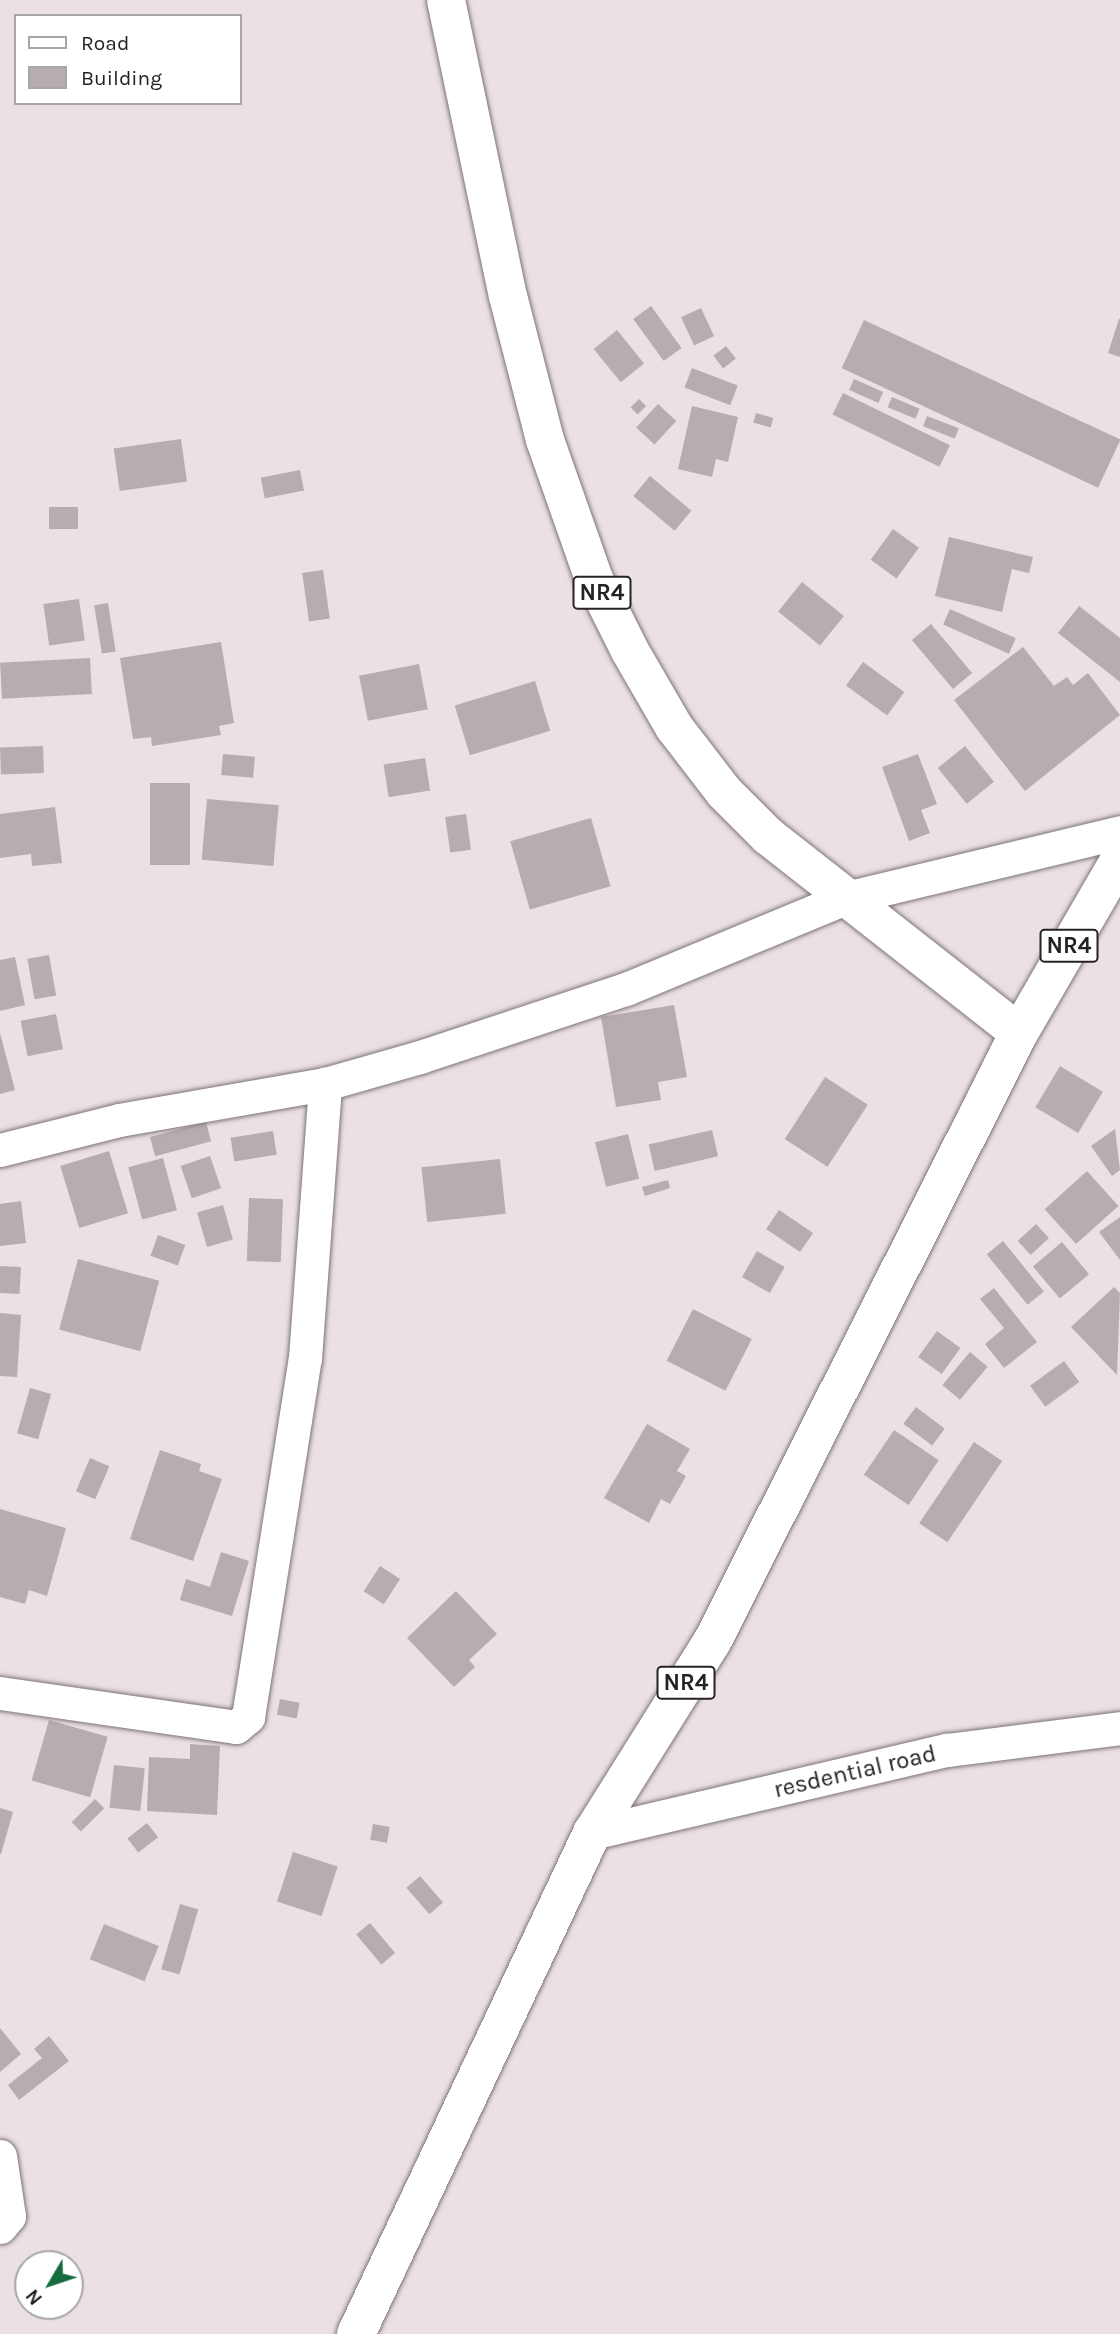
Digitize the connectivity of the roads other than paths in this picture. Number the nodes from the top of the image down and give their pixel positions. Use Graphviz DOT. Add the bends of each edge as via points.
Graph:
graph roads {
  1 [pos="446,0"];
  2 [pos="1120,831"];
  3 [pos="1120,859"];
  4 [pos="846,898"];
  5 [pos="1019,1033"];
  6 [pos="325,1084"];
  7 [pos="0,1150"];
  8 [pos="0,1693"];
  9 [pos="1120,1728"];
  10 [pos="592,1833"];
  11 [pos="0,2156"];
  12 [pos="0,2227"];
  13 [pos="356,2334"];
  1 -- 4 [label="highway, NR4" via="511,309 545,440 594,579 674,727 724,792 768,836"];
  2 -- 4 [label="street"];
  3 -- 5 [label="highway, NR4"];
  4 -- 5 [label="highway, NR4"];
  4 -- 6 [label="street" via="626,989"];
  5 -- 10 [label="highway, NR4" via="712,1642"];
  6 -- 7 [label="street" via="119,1120"];
  6 -- 8 [label="street" via="305,1358 248,1717 236,1727"];
  9 -- 10 [label="street, resdential road" via="947,1750"];
  10 -- 13 [label="highway, NR4"];
  11 -- 12 [label="street" via="9,2216"];
}
